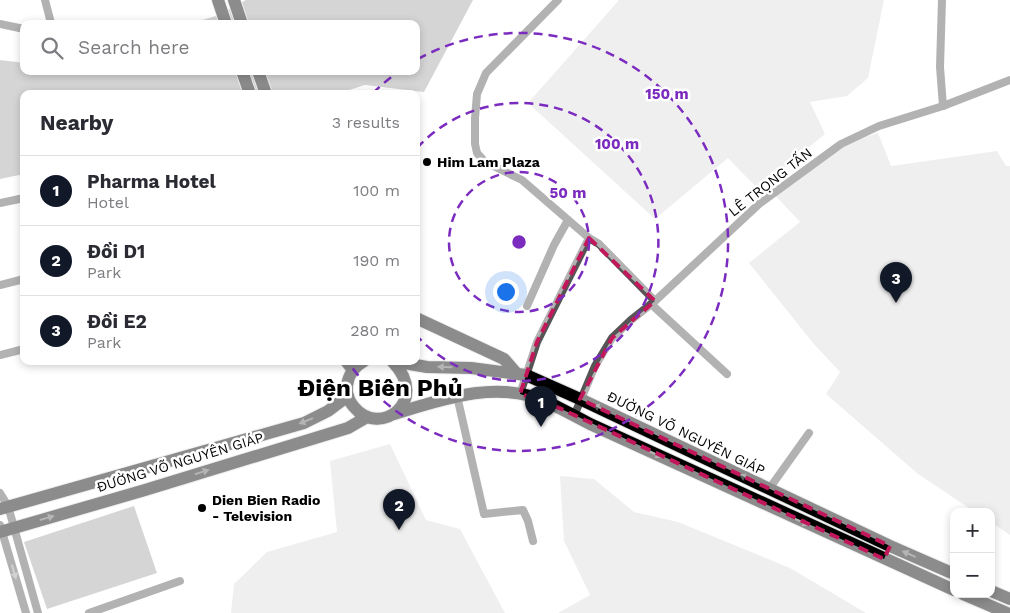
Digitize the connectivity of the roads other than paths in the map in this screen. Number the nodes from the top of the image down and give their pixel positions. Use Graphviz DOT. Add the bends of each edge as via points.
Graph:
graph roads {
  1 [pos="45,0"];
  2 [pos="234,0"];
  3 [pos="558,0"];
  4 [pos="942,0"];
  5 [pos="218,1"];
  6 [pos="50,20"];
  7 [pos="225,20"];
  8 [pos="241,20"];
  9 [pos="0,24"];
  10 [pos="20,28"];
  11 [pos="243,75"];
  12 [pos="259,75"];
  13 [pos="1010,80"];
  14 [pos="249,90"];
  15 [pos="265,90"];
  16 [pos="943,106"];
  17 [pos="20,199"];
  18 [pos="0,204"];
  19 [pos="568,220"];
  20 [pos="589,238"];
  21 [pos="20,280"];
  22 [pos="0,285"];
  23 [pos="653,302"];
  24 [pos="527,306"];
  25 [pos="420,320"];
  26 [pos="20,349"];
  27 [pos="0,355"];
  28 [pos="396,365"];
  29 [pos="416,365"];
  30 [pos="350,366"];
  31 [pos="727,374"];
  32 [pos="522,375"];
  33 [pos="520,394"];
  34 [pos="348,396"];
  35 [pos="457,396"];
  36 [pos="580,398"];
  37 [pos="394,414"];
  38 [pos="574,416"];
  39 [pos="367,417"];
  40 [pos="809,433"];
  41 [pos="769,489"];
  42 [pos="0,492"];
  43 [pos="4,508"];
  44 [pos="4,529"];
  45 [pos="533,541"];
  46 [pos="890,546"];
  47 [pos="884,559"];
  48 [pos="950,572"];
  49 [pos="180,582"];
  50 [pos="950,588"];
  51 [pos="995,593"];
  52 [pos="972,598"];
  53 [pos="1010,599"];
  54 [pos="1003,612"];
  55 [pos="26,613"];
  56 [pos="38,613"];
  57 [pos="89,613"];
  1 -- 6 [label="street"];
  2 -- 8 [label="main road"];
  3 -- 19 [label="street" via="486,73 477,94 475,144 477,153 485,162 522,180"];
  4 -- 16 [label="street" via="940,67"];
  5 -- 7 [label="main road"];
  9 -- 10 [label="street"];
  11 -- 14 [label="main road"];
  12 -- 15 [label="main road"];
  13 -- 16 [label="street, LÊ TRỌNG TẤN"];
  16 -- 23 [label="street, LÊ TRỌNG TẤN" via="879,126 840,144 759,204"];
  17 -- 18 [label="street"];
  19 -- 20 [label="street"];
  19 -- 24 [label="street"];
  20 -- 23 [label="street" via="599,244"];
  20 -- 32 [label="street"];
  21 -- 22 [label="street"];
  23 -- 31 [label="street"];
  23 -- 36 [label="street, LÊ TRỌNG TẤN" via="612,338"];
  25 -- 32 [label="main road" via="504,359"];
  26 -- 27 [label="street"];
  28 -- 37 [label="main road" via="406,379 407,388 406,398"];
  32 -- 29 [label="main road, ĐƯỜNG VÕ NGUYÊN GIÁP, one-way"];
  30 -- 34 [label="main road"];
  32 -- 33 [label="street"];
  32 -- 36 [label="main road, ĐƯỜNG VÕ NGUYÊN GIÁP"];
  33 -- 35 [label="main road" via="480,392"];
  33 -- 38 [label="main road" via="544,400"];
  34 -- 39 [label="main road" via="358,412"];
  34 -- 43 [label="main road, ĐƯỜNG VÕ NGUYÊN GIÁP, one-way" via="304,423"];
  35 -- 37 [label="main road"];
  35 -- 45 [label="street" via="484,514 523,510"];
  36 -- 38 [label="street, LÊ TRỌNG TẤN"];
  41 -- 36 [label="main road, ĐƯỜNG VÕ NGUYÊN GIÁP, one-way"];
  37 -- 39 [label="main road" via="386,418"];
  38 -- 47 [label="main road, one-way"];
  44 -- 39 [label="main road, ĐƯỜNG VÕ NGUYÊN GIÁP, one-way" via="348,428"];
  40 -- 41 [label="street"];
  41 -- 46 [label="main road, ĐƯỜNG VÕ NGUYÊN GIÁP"];
  42 -- 43 [label="street"];
  43 -- 44 [label="street"];
  44 -- 55 [label="street, one-way"];
  44 -- 56 [label="street"];
  46 -- 47 [label="main road"];
  48 -- 46 [label="main road, ĐƯỜNG VÕ NGUYÊN GIÁP, one-way"];
  47 -- 50 [label="main road"];
  49 -- 57 [label="street"];
  51 -- 53 [label="main road"];
  52 -- 54 [label="main road"];
}
